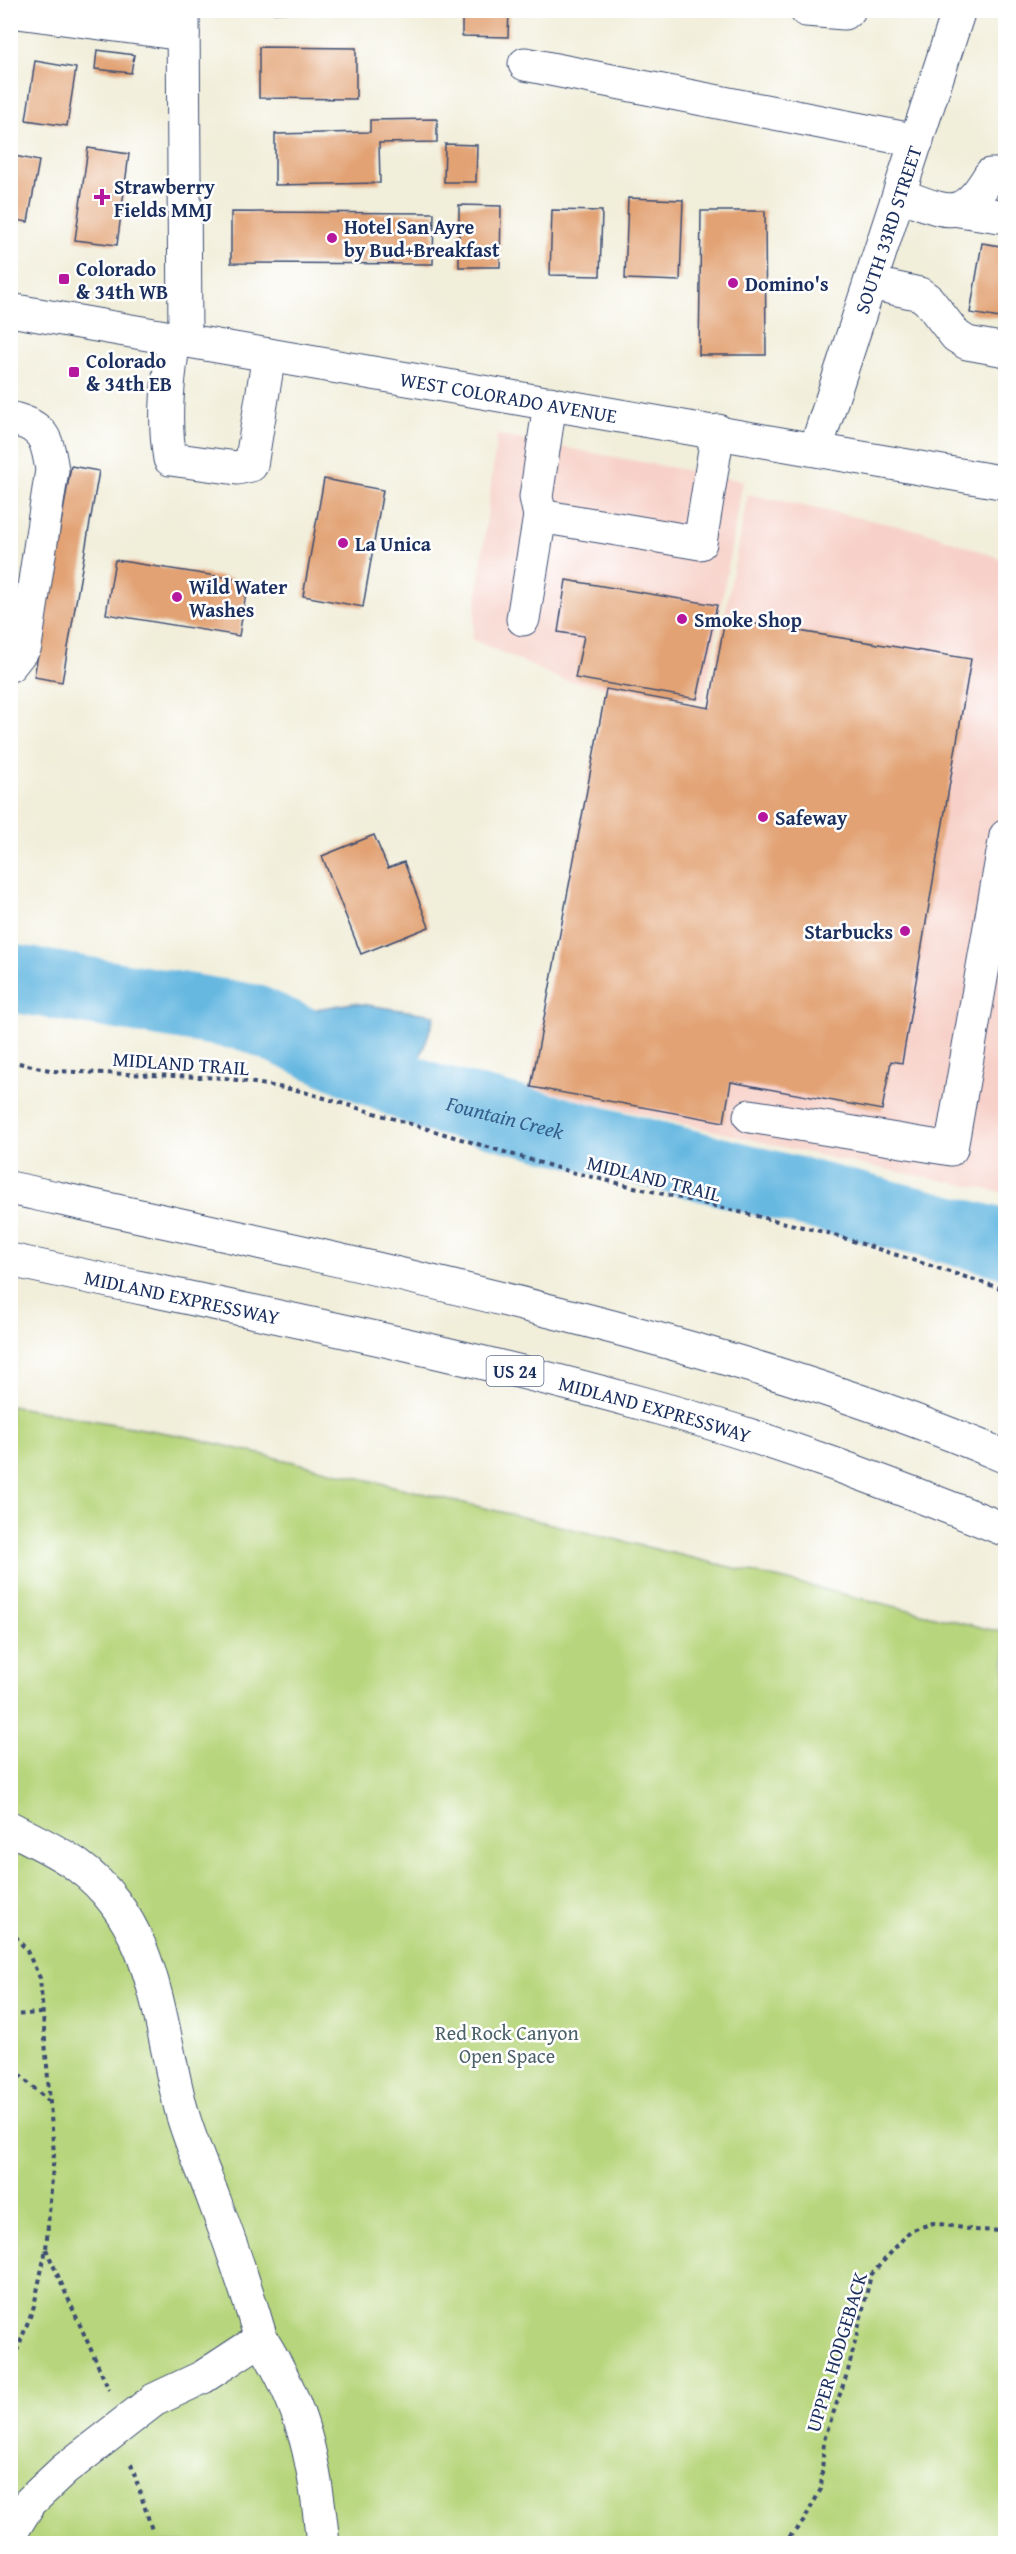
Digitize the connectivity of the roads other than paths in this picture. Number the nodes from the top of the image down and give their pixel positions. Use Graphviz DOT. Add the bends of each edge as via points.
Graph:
graph roads {
  1 [pos="10,10"];
  2 [pos="806,10"];
  3 [pos="849,10"];
  4 [pos="960,10"];
  5 [pos="183,22"];
  6 [pos="525,64"];
  7 [pos="917,141"];
  8 [pos="1005,175"];
  9 [pos="899,195"];
  10 [pos="959,210"];
  11 [pos="1005,217"];
  12 [pos="870,283"];
  13 [pos="10,310"];
  14 [pos="180,340"];
  15 [pos="1005,350"];
  16 [pos="269,355"];
  17 [pos="550,403"];
  18 [pos="10,418"];
  19 [pos="718,431"];
  20 [pos="816,448"];
  21 [pos="1005,483"];
  22 [pos="540,516"];
  23 [pos="523,619"];
  24 [pos="10,665"];
  25 [pos="1005,836"];
  26 [pos="750,1116"];
  27 [pos="10,1188"];
  28 [pos="10,1260"];
  29 [pos="1005,1457"];
  30 [pos="1005,1530"];
  31 [pos="10,1828"];
  32 [pos="261,2339"];
  33 [pos="10,2534"];
  34 [pos="323,2544"];
  1 -- 5 [label="main road"];
  2 -- 3 [label="main road"];
  4 -- 7 [label="main road, SOUTH 33RD STREET"];
  5 -- 14 [label="main road"];
  6 -- 7 [label="main road"];
  7 -- 9 [label="main road, SOUTH 33RD STREET"];
  8 -- 10 [label="main road" via="990,175 969,204"];
  9 -- 10 [label="main road" via="949,211"];
  9 -- 12 [label="main road, SOUTH 33RD STREET"];
  10 -- 11 [label="main road"];
  12 -- 15 [label="main road" via="920,294 956,336 968,343"];
  12 -- 20 [label="main road, SOUTH 33RD STREET"];
  13 -- 14 [label="main road, WEST COLORADO AVENUE"];
  14 -- 16 [label="main road, WEST COLORADO AVENUE"];
  14 -- 16 [label="main road" via="167,384 165,433 170,459 237,468 251,465"];
  16 -- 17 [label="main road, WEST COLORADO AVENUE"];
  17 -- 19 [label="main road, WEST COLORADO AVENUE"];
  17 -- 22 [label="main road" via="536,497"];
  18 -- 24 [label="main road" via="32,423 48,441 52,470 25,646"];
  19 -- 20 [label="main road, WEST COLORADO AVENUE"];
  19 -- 22 [label="main road" via="700,543"];
  20 -- 21 [label="main road, WEST COLORADO AVENUE"];
  22 -- 23 [label="main road"];
  25 -- 26 [label="main road" via="951,1149"];
  27 -- 29 [label="main road" via="351,1262 610,1326 841,1396"];
  28 -- 30 [label="main road, MIDLAND EXPRESSWAY / US 24" via="442,1353 650,1405 757,1438"];
  31 -- 32 [label="main road" via="78,1866 107,1892 145,1954 183,2116 243,2278"];
  32 -- 33 [label="main road" via="203,2377 154,2400 64,2470 30,2502"];
  32 -- 34 [label="main road" via="285,2377 313,2458"];
}
